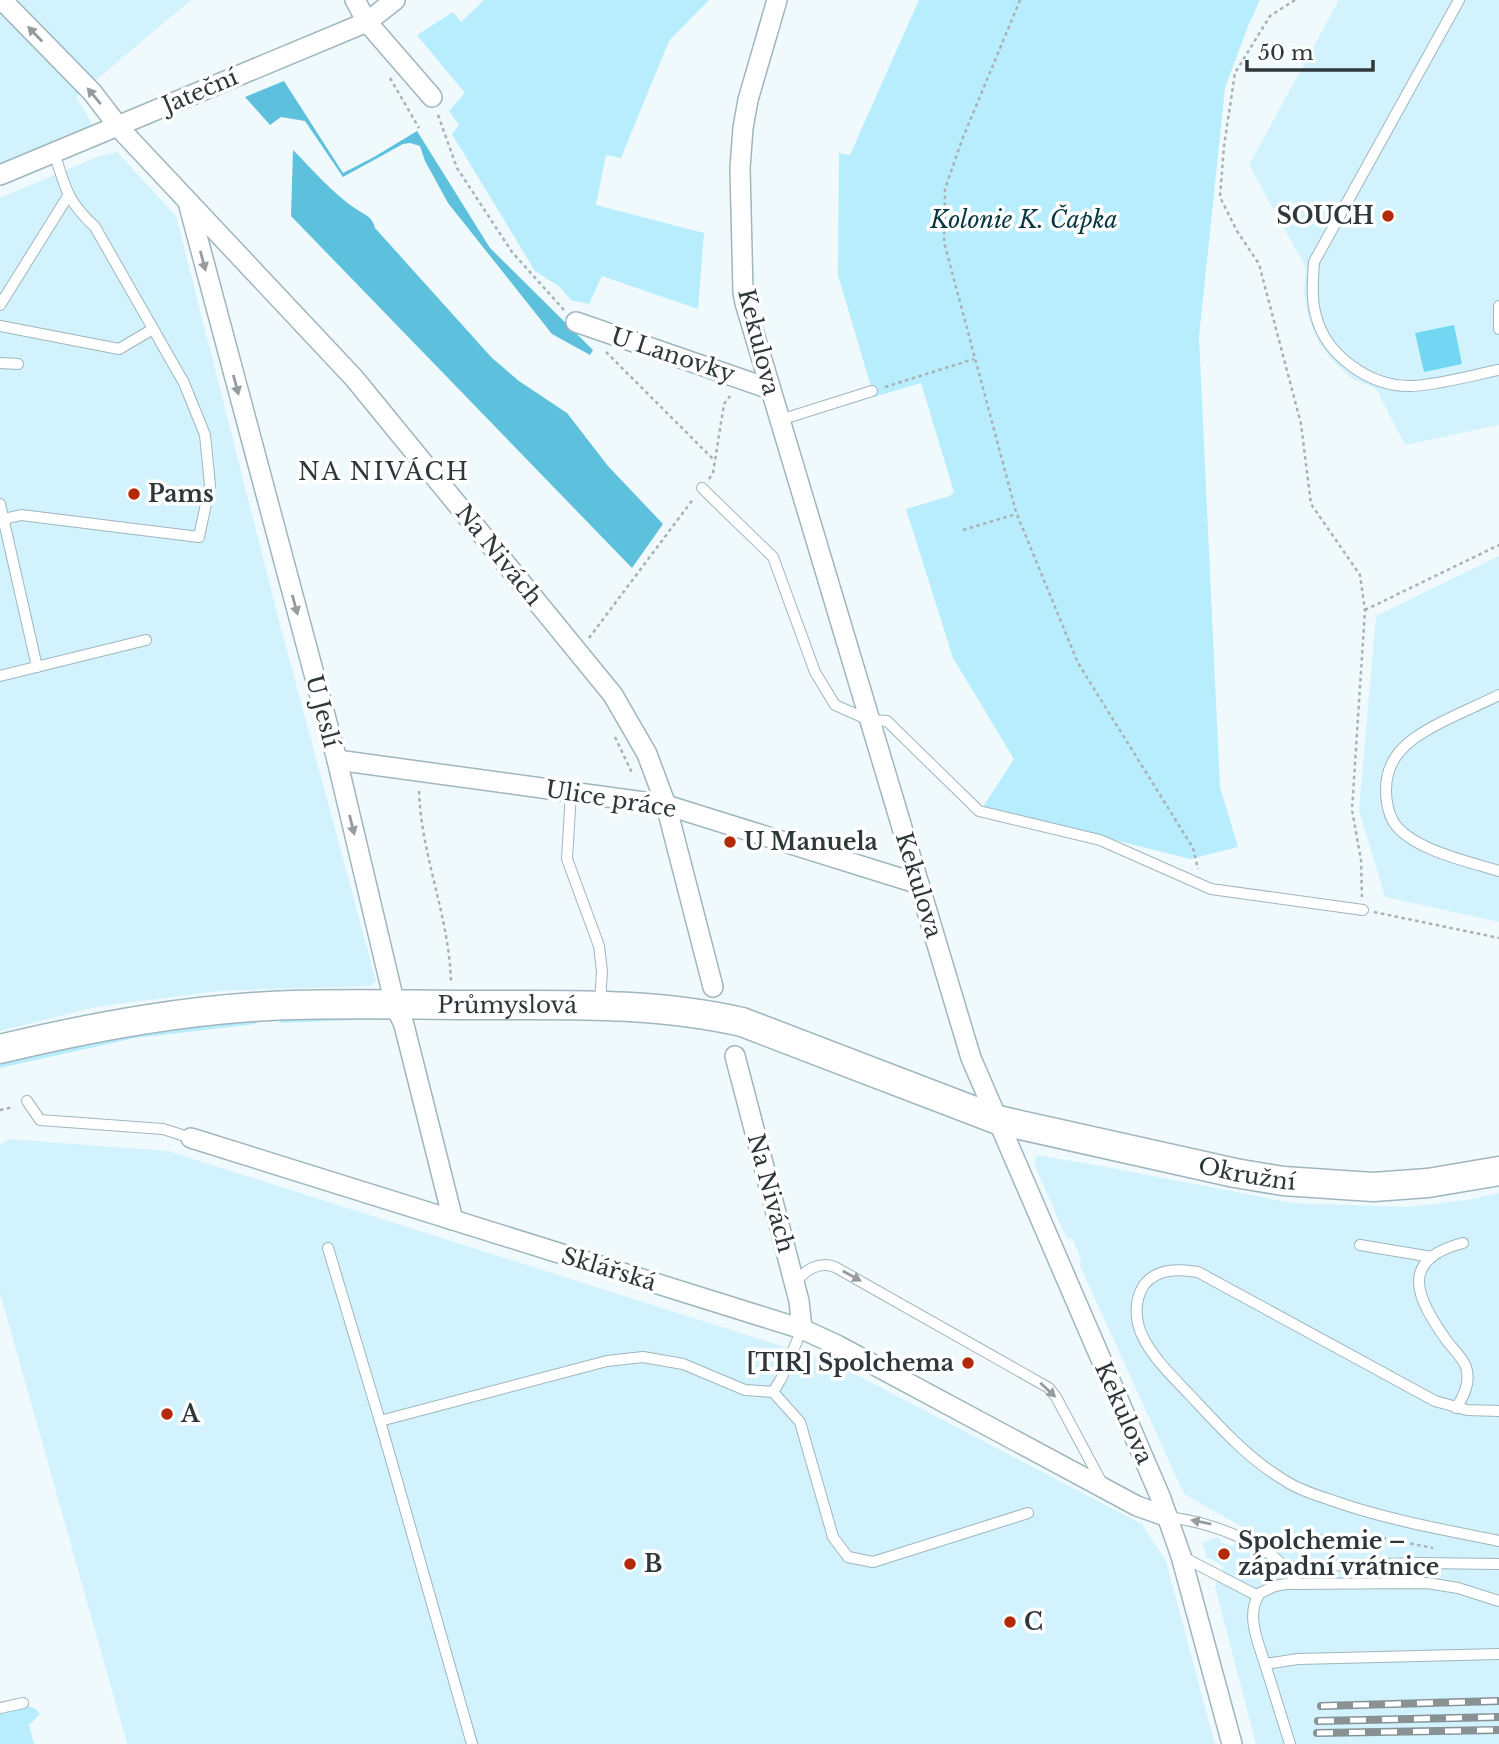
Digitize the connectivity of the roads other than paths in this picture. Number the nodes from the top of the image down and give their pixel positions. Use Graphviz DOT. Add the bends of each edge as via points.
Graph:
graph roads {
  1 [pos="2,0"];
  2 [pos="355,0"];
  3 [pos="396,0"];
  4 [pos="777,0"];
  5 [pos="1459,0"];
  6 [pos="367,22"];
  7 [pos="432,97"];
  8 [pos="118,126"];
  9 [pos="54,152"];
  10 [pos="0,175"];
  11 [pos="68,196"];
  12 [pos="188,202"];
  13 [pos="0,305"];
  14 [pos="1499,306"];
  15 [pos="576,322"];
  16 [pos="0,326"];
  17 [pos="153,329"];
  18 [pos="1499,329"];
  19 [pos="0,363"];
  20 [pos="19,364"];
  21 [pos="1499,370"];
  22 [pos="770,388"];
  23 [pos="872,391"];
  24 [pos="780,420"];
  25 [pos="702,488"];
  26 [pos="0,504"];
  27 [pos="2,520"];
  28 [pos="146,640"];
  29 [pos="37,667"];
  30 [pos="0,676"];
  31 [pos="1499,695"];
  32 [pos="869,720"];
  33 [pos="337,760"];
  34 [pos="571,792"];
  35 [pos="666,805"];
  36 [pos="1499,871"];
  37 [pos="919,884"];
  38 [pos="1363,910"];
  39 [pos="713,987"];
  40 [pos="395,1005"];
  41 [pos="600,1005"];
  42 [pos="0,1049"];
  43 [pos="735,1056"];
  44 [pos="27,1101"];
  45 [pos="998,1120"];
  46 [pos="191,1138"];
  47 [pos="1499,1171"];
  48 [pos="453,1220"];
  49 [pos="1463,1243"];
  50 [pos="1360,1245"];
  51 [pos="328,1248"];
  52 [pos="1432,1257"];
  53 [pos="795,1286"];
  54 [pos="802,1329"];
  55 [pos="773,1392"];
  56 [pos="1456,1408"];
  57 [pos="1499,1411"];
  58 [pos="380,1421"];
  59 [pos="1105,1489"];
  60 [pos="1028,1513"];
  61 [pos="1168,1517"];
  62 [pos="1499,1541"];
  63 [pos="1181,1556"];
  64 [pos="1499,1564"];
  65 [pos="1283,1567"];
  66 [pos="1297,1584"];
  67 [pos="1258,1597"];
  68 [pos="1499,1601"];
  69 [pos="1499,1654"];
  70 [pos="1265,1664"];
  71 [pos="23,1703"];
  72 [pos="0,1709"];
  73 [pos="472,1744"];
  74 [pos="1232,1744"];
  75 [pos="1290,1744"];
  8 -- 1 [label="street, Na Nivách, one-way"];
  2 -- 6 [label="street"];
  3 -- 6 [label="street, Jateční"];
  4 -- 22 [label="street, Kekulova" via="748,100 740,168 743,292"];
  5 -- 21 [label="lane" via="1314,262 1316,317 1338,355 1361,373 1385,383 1409,386"];
  6 -- 7 [label="street"];
  6 -- 8 [label="street, Jateční"];
  8 -- 9 [label="street, Jateční"];
  8 -- 12 [label="street, Na Nivách"];
  9 -- 10 [label="street, Jateční"];
  9 -- 11 [label="lane"];
  11 -- 13 [label="lane"];
  11 -- 17 [label="lane" via="95,227"];
  12 -- 33 [label="street, U Jeslí, one-way"];
  12 -- 35 [label="street, Na Nivách" via="354,378 579,652 613,695 647,754"];
  14 -- 18 [label="lane"];
  15 -- 22 [label="street, U Lanovky"];
  16 -- 17 [label="lane" via="119,349"];
  17 -- 27 [label="lane" via="184,383 205,435 210,485 199,537 21,515"];
  19 -- 20 [label="lane"];
  22 -- 24 [label="street, Kekulova"];
  23 -- 24 [label="lane"];
  24 -- 32 [label="street, Kekulova"];
  25 -- 32 [label="lane" via="773,557 814,672 835,705"];
  26 -- 27 [label="lane"];
  27 -- 29 [label="lane"];
  28 -- 29 [label="lane"];
  29 -- 30 [label="lane"];
  31 -- 36 [label="lane" via="1414,738 1397,753 1386,779 1386,800 1393,822 1412,840"];
  32 -- 37 [label="street, Kekulova"];
  32 -- 38 [label="lane" via="887,721 979,811 1119,846 1211,889"];
  33 -- 34 [label="street, Ulice práce"];
  33 -- 40 [label="street, U Jeslí, one-way"];
  34 -- 35 [label="street, Ulice práce"];
  34 -- 41 [label="lane" via="567,859 599,946"];
  35 -- 37 [label="street, Ulice práce"];
  35 -- 39 [label="street, Na Nivách"];
  37 -- 45 [label="street, Kekulova" via="971,1058"];
  40 -- 41 [label="street, Průmyslová"];
  40 -- 42 [label="street, Průmyslová" via="294,1005 198,1012"];
  40 -- 48 [label="street, U Jeslí"];
  41 -- 45 [label="street, Průmyslová" via="675,1010 742,1022"];
  43 -- 53 [label="street, Na Nivách"];
  44 -- 46 [label="lane, Sklářská" via="40,1120 163,1129"];
  45 -- 47 [label="street, Okružní" via="1283,1181 1373,1187"];
  45 -- 61 [label="street, Kekulova"];
  46 -- 48 [label="street, Sklářská"];
  48 -- 54 [label="street, Sklářská"];
  49 -- 52 [label="lane"];
  50 -- 52 [label="lane"];
  51 -- 58 [label="lane"];
  52 -- 56 [label="lane" via="1425,1261 1418,1285 1424,1307 1466,1368 1468,1386"];
  53 -- 54 [label="street, Na Nivách"];
  53 -- 59 [label="lane, one-way" via="807,1271 830,1265 1049,1388"];
  54 -- 55 [label="lane"];
  54 -- 59 [label="street, Sklářská"];
  55 -- 58 [label="lane" via="746,1390 682,1364 643,1357 607,1361"];
  55 -- 60 [label="lane" via="800,1422 834,1537 848,1557 873,1562"];
  56 -- 57 [label="lane"];
  56 -- 62 [label="lane" via="1198,1272 1158,1273 1138,1299 1138,1324 1156,1357 1222,1430 1272,1473 1306,1492 1359,1510"];
  58 -- 73 [label="lane"];
  59 -- 61 [label="street, Sklářská"];
  61 -- 63 [label="street, Kekulova"];
  65 -- 61 [label="lane, one-way" via="1272,1555 1222,1528"];
  63 -- 67 [label="lane"];
  63 -- 74 [label="street, Kekulova"];
  64 -- 65 [label="lane"];
  65 -- 66 [label="lane"];
  66 -- 67 [label="lane" via="1275,1586"];
  66 -- 68 [label="lane" via="1427,1583"];
  67 -- 70 [label="lane" via="1254,1625"];
  69 -- 70 [label="lane" via="1297,1659"];
  70 -- 75 [label="lane"];
  71 -- 72 [label="lane"];
}
